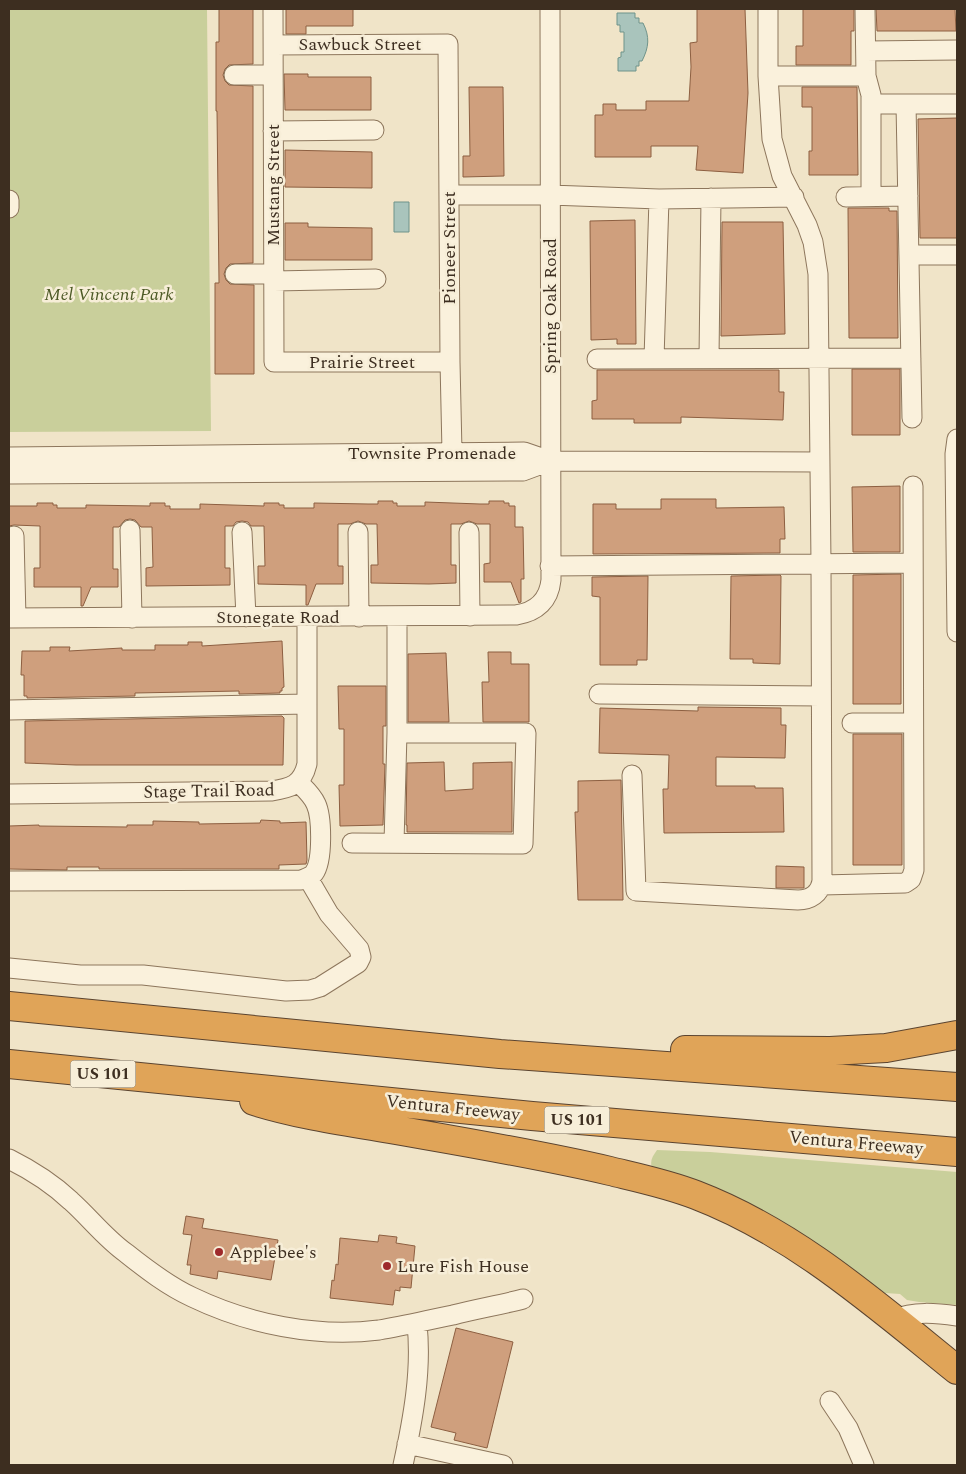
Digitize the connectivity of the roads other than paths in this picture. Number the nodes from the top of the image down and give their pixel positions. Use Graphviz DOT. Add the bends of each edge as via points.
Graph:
graph roads {
  1 [pos="272,9"];
  2 [pos="550,9"];
  3 [pos="768,9"];
  4 [pos="865,9"];
  5 [pos="448,44"];
  6 [pos="272,45"];
  7 [pos="957,50"];
  8 [pos="866,51"];
  9 [pos="234,75"];
  10 [pos="273,75"];
  11 [pos="768,76"];
  12 [pos="866,76"];
  13 [pos="871,104"];
  14 [pos="906,104"];
  15 [pos="957,104"];
  16 [pos="374,130"];
  17 [pos="273,131"];
  18 [pos="449,195"];
  19 [pos="550,195"];
  20 [pos="908,196"];
  21 [pos="794,197"];
  22 [pos="846,197"];
  23 [pos="870,197"];
  24 [pos="711,198"];
  25 [pos="659,199"];
  26 [pos="9,200"];
  27 [pos="9,208"];
  28 [pos="909,255"];
  29 [pos="957,255"];
  30 [pos="235,274"];
  31 [pos="274,278"];
  32 [pos="376,279"];
  33 [pos="709,358"];
  34 [pos="819,358"];
  35 [pos="911,358"];
  36 [pos="598,359"];
  37 [pos="654,359"];
  38 [pos="274,362"];
  39 [pos="450,362"];
  40 [pos="912,418"];
  41 [pos="957,440"];
  42 [pos="452,452"];
  43 [pos="9,457"];
  44 [pos="550,461"];
  45 [pos="820,462"];
  46 [pos="9,474"];
  47 [pos="913,486"];
  48 [pos="130,530"];
  49 [pos="242,532"];
  50 [pos="358,532"];
  51 [pos="469,532"];
  52 [pos="14,536"];
  53 [pos="913,562"];
  54 [pos="821,564"];
  55 [pos="550,566"];
  56 [pos="544,602"];
  57 [pos="470,616"];
  58 [pos="246,617"];
  59 [pos="306,617"];
  60 [pos="359,617"];
  61 [pos="397,617"];
  62 [pos="13,618"];
  63 [pos="132,618"];
  64 [pos="957,632"];
  65 [pos="599,694"];
  66 [pos="821,696"];
  67 [pos="306,704"];
  68 [pos="9,710"];
  69 [pos="852,723"];
  70 [pos="914,723"];
  71 [pos="397,733"];
  72 [pos="632,775"];
  73 [pos="299,783"];
  74 [pos="9,794"];
  75 [pos="352,843"];
  76 [pos="394,843"];
  77 [pos="308,878"];
  78 [pos="9,881"];
  79 [pos="822,885"];
  80 [pos="9,968"];
  81 [pos="9,1006"];
  82 [pos="957,1036"];
  83 [pos="500,1054"];
  84 [pos="9,1064"];
  85 [pos="198,1083"];
  86 [pos="957,1087"];
  87 [pos="957,1152"];
  88 [pos="9,1159"];
  89 [pos="523,1299"];
  90 [pos="957,1316"];
  91 [pos="894,1320"];
  92 [pos="417,1324"];
  93 [pos="957,1370"];
  94 [pos="830,1401"];
  95 [pos="407,1444"];
  96 [pos="403,1465"];
  97 [pos="503,1465"];
  98 [pos="864,1465"];
  1 -- 6 [label="street, Mustang Street"];
  2 -- 19 [label="street, Spring Oak Road"];
  3 -- 11 [label="street"];
  4 -- 8 [label="street"];
  5 -- 6 [label="street, Sawbuck Street"];
  5 -- 18 [label="street, Pioneer Street"];
  6 -- 10 [label="street, Mustang Street"];
  7 -- 8 [label="street"];
  8 -- 12 [label="street"];
  9 -- 10 [label="street"];
  10 -- 17 [label="street, Mustang Street"];
  11 -- 12 [label="street"];
  11 -- 21 [label="street" via="775,154"];
  12 -- 13 [label="street"];
  13 -- 14 [label="street"];
  13 -- 23 [label="street"];
  14 -- 15 [label="street"];
  14 -- 20 [label="street"];
  16 -- 17 [label="street"];
  17 -- 31 [label="street, Mustang Street"];
  18 -- 19 [label="street"];
  18 -- 39 [label="street, Pioneer Street"];
  19 -- 25 [label="street"];
  19 -- 44 [label="street, Spring Oak Road"];
  20 -- 23 [label="street"];
  20 -- 28 [label="street"];
  21 -- 24 [label="street"];
  21 -- 34 [label="street" via="807,225 816,257"];
  22 -- 23 [label="street"];
  24 -- 25 [label="street"];
  24 -- 33 [label="street"];
  25 -- 37 [label="street"];
  26 -- 27 [label="street"];
  28 -- 29 [label="street"];
  28 -- 35 [label="street"];
  30 -- 31 [label="street"];
  31 -- 32 [label="street"];
  31 -- 38 [label="street, Mustang Street"];
  33 -- 34 [label="street"];
  33 -- 37 [label="street"];
  34 -- 35 [label="street"];
  34 -- 45 [label="street"];
  35 -- 40 [label="street"];
  36 -- 37 [label="street"];
  38 -- 39 [label="street, Prairie Street"];
  39 -- 42 [label="street, Pioneer Street"];
  41 -- 64 [label="street"];
  42 -- 43 [label="street, Townsite Promenade"];
  42 -- 44 [label="street, Townsite Promenade" via="524,452"];
  44 -- 45 [label="street"];
  44 -- 46 [label="street, Townsite Promenade" via="523,471"];
  44 -- 55 [label="street, Spring Oak Road"];
  45 -- 54 [label="street"];
  47 -- 53 [label="street"];
  48 -- 63 [label="street"];
  49 -- 58 [label="street"];
  50 -- 60 [label="street"];
  51 -- 57 [label="street"];
  52 -- 62 [label="street"];
  53 -- 54 [label="street"];
  53 -- 70 [label="street"];
  54 -- 55 [label="street"];
  54 -- 66 [label="street"];
  55 -- 56 [label="street, Spring Oak Road" via="550,588"];
  56 -- 57 [label="street, Stonegate Road" via="524,614"];
  57 -- 61 [label="street, Stonegate Road"];
  58 -- 59 [label="street, Stonegate Road"];
  58 -- 63 [label="street, Stonegate Road"];
  59 -- 60 [label="street, Stonegate Road"];
  59 -- 67 [label="street, Stage Trail Road"];
  60 -- 61 [label="street, Stonegate Road"];
  61 -- 71 [label="street"];
  62 -- 63 [label="street, Stonegate Road"];
  65 -- 66 [label="street"];
  66 -- 79 [label="street"];
  67 -- 68 [label="street"];
  67 -- 73 [label="street, Stage Trail Road" via="307,764"];
  69 -- 70 [label="street"];
  70 -- 79 [label="street" via="914,870 911,878 892,885"];
  71 -- 76 [label="street"];
  71 -- 76 [label="street" via="526,733 523,844"];
  72 -- 79 [label="street" via="636,891 798,900 811,898"];
  73 -- 74 [label="street, Stage Trail Road" via="271,791"];
  73 -- 77 [label="street" via="312,796 319,818 320,859 315,872"];
  75 -- 76 [label="street"];
  77 -- 78 [label="street"];
  77 -- 80 [label="street" via="329,914 359,949 361,957 320,987 286,991 143,975 80,975"];
  81 -- 83 [label="highway"];
  82 -- 83 [label="highway" via="886,1048 830,1051 704,1049"];
  83 -- 86 [label="highway"];
  84 -- 85 [label="highway, Ventura Freeway / US 101"];
  85 -- 87 [label="highway, Ventura Freeway / US 101" via="532,1116"];
  85 -- 91 [label="highway" via="286,1111 494,1148 674,1187 734,1211 775,1234 814,1258"];
  88 -- 92 [label="street" via="70,1200 123,1252 158,1278 236,1316 335,1332"];
  89 -- 92 [label="street"];
  90 -- 91 [label="street" via="921,1313"];
  91 -- 93 [label="highway"];
  92 -- 95 [label="street" via="420,1348"];
  94 -- 98 [label="street" via="848,1428"];
  95 -- 96 [label="street"];
  95 -- 97 [label="street"];
}
